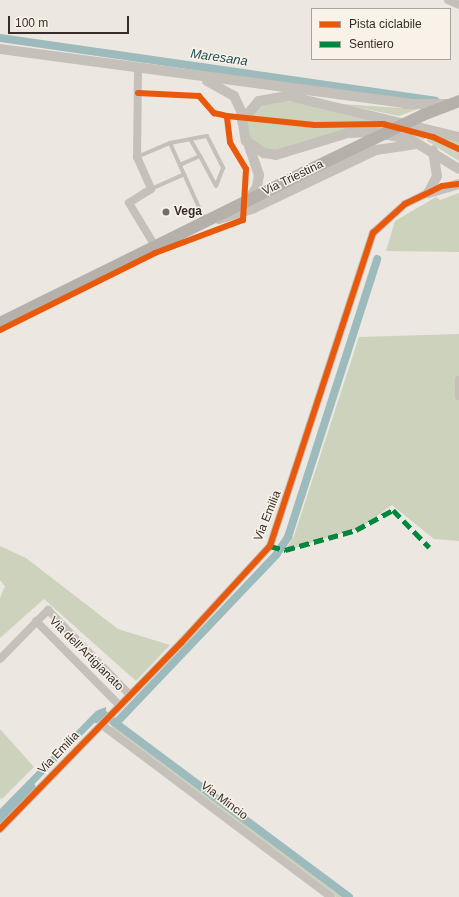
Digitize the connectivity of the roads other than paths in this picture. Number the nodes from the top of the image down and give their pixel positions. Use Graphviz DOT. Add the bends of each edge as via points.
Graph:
graph roads {
  1 [pos="448,0"];
  2 [pos="459,5"];
  3 [pos="0,49"];
  4 [pos="138,68"];
  5 [pos="201,78"];
  6 [pos="281,93"];
  7 [pos="455,102"];
  8 [pos="410,104"];
  9 [pos="242,121"];
  10 [pos="459,137"];
  11 [pos="190,139"];
  12 [pos="170,143"];
  13 [pos="248,144"];
  14 [pos="421,144"];
  15 [pos="433,150"];
  16 [pos="200,156"];
  17 [pos="137,157"];
  18 [pos="180,165"];
  19 [pos="459,169"];
  20 [pos="184,174"];
  21 [pos="459,184"];
  22 [pos="151,189"];
  23 [pos="428,192"];
  24 [pos="248,200"];
  25 [pos="205,221"];
  26 [pos="188,229"];
  27 [pos="155,246"];
  28 [pos="0,323"];
  29 [pos="459,380"];
  30 [pos="459,396"];
  31 [pos="36,621"];
  32 [pos="0,659"];
  33 [pos="129,694"];
  34 [pos="119,704"];
  35 [pos="107,719"];
  36 [pos="0,829"];
  37 [pos="331,897"];
  1 -- 2 [label="street"];
  3 -- 4 [label="street"];
  4 -- 5 [label="street"];
  4 -- 17 [label="street"];
  5 -- 6 [label="street"];
  5 -- 9 [label="street" via="234,96"];
  6 -- 8 [label="street"];
  6 -- 8 [label="street"];
  6 -- 9 [label="street" via="252,106"];
  6 -- 10 [label="street"];
  7 -- 8 [label="street"];
  7 -- 24 [label="main road, Via Triestina, bridge"];
  9 -- 13 [label="street" via="243,136"];
  11 -- 12 [label="lane"];
  11 -- 16 [label="lane"];
  11 -- 16 [label="lane" via="207,136 223,168 216,186"];
  12 -- 17 [label="lane"];
  12 -- 18 [label="lane"];
  13 -- 14 [label="street" via="276,156 348,134 373,132"];
  13 -- 24 [label="street" via="259,175 257,187"];
  14 -- 15 [label="street"];
  14 -- 26 [label="street" via="383,147 254,208"];
  15 -- 19 [label="street"];
  15 -- 23 [label="street" via="437,176"];
  16 -- 18 [label="lane"];
  17 -- 22 [label="street"];
  18 -- 20 [label="lane"];
  20 -- 22 [label="lane"];
  20 -- 25 [label="lane"];
  21 -- 23 [label="street"];
  22 -- 27 [label="street" via="129,203"];
  23 -- 33 [label="street, Via Emilia" via="405,204 373,233 270,546 250,570"];
  24 -- 25 [label="main road, Via Triestina"];
  25 -- 26 [label="main road, Via Triestina"];
  26 -- 27 [label="main road, Via Triestina"];
  27 -- 28 [label="main road, Via Triestina"];
  29 -- 30 [label="street"];
  31 -- 32 [label="street, Via dell'Artigianato"];
  31 -- 33 [label="street, Via dell'Artigianato" via="48,610"];
  31 -- 34 [label="street, Via dell'Artigianato"];
  33 -- 34 [label="street, Via Emilia"];
  34 -- 35 [label="street, Via Emilia"];
  35 -- 36 [label="street, Via Emilia"];
  35 -- 37 [label="street, Via Mincio"];
}
